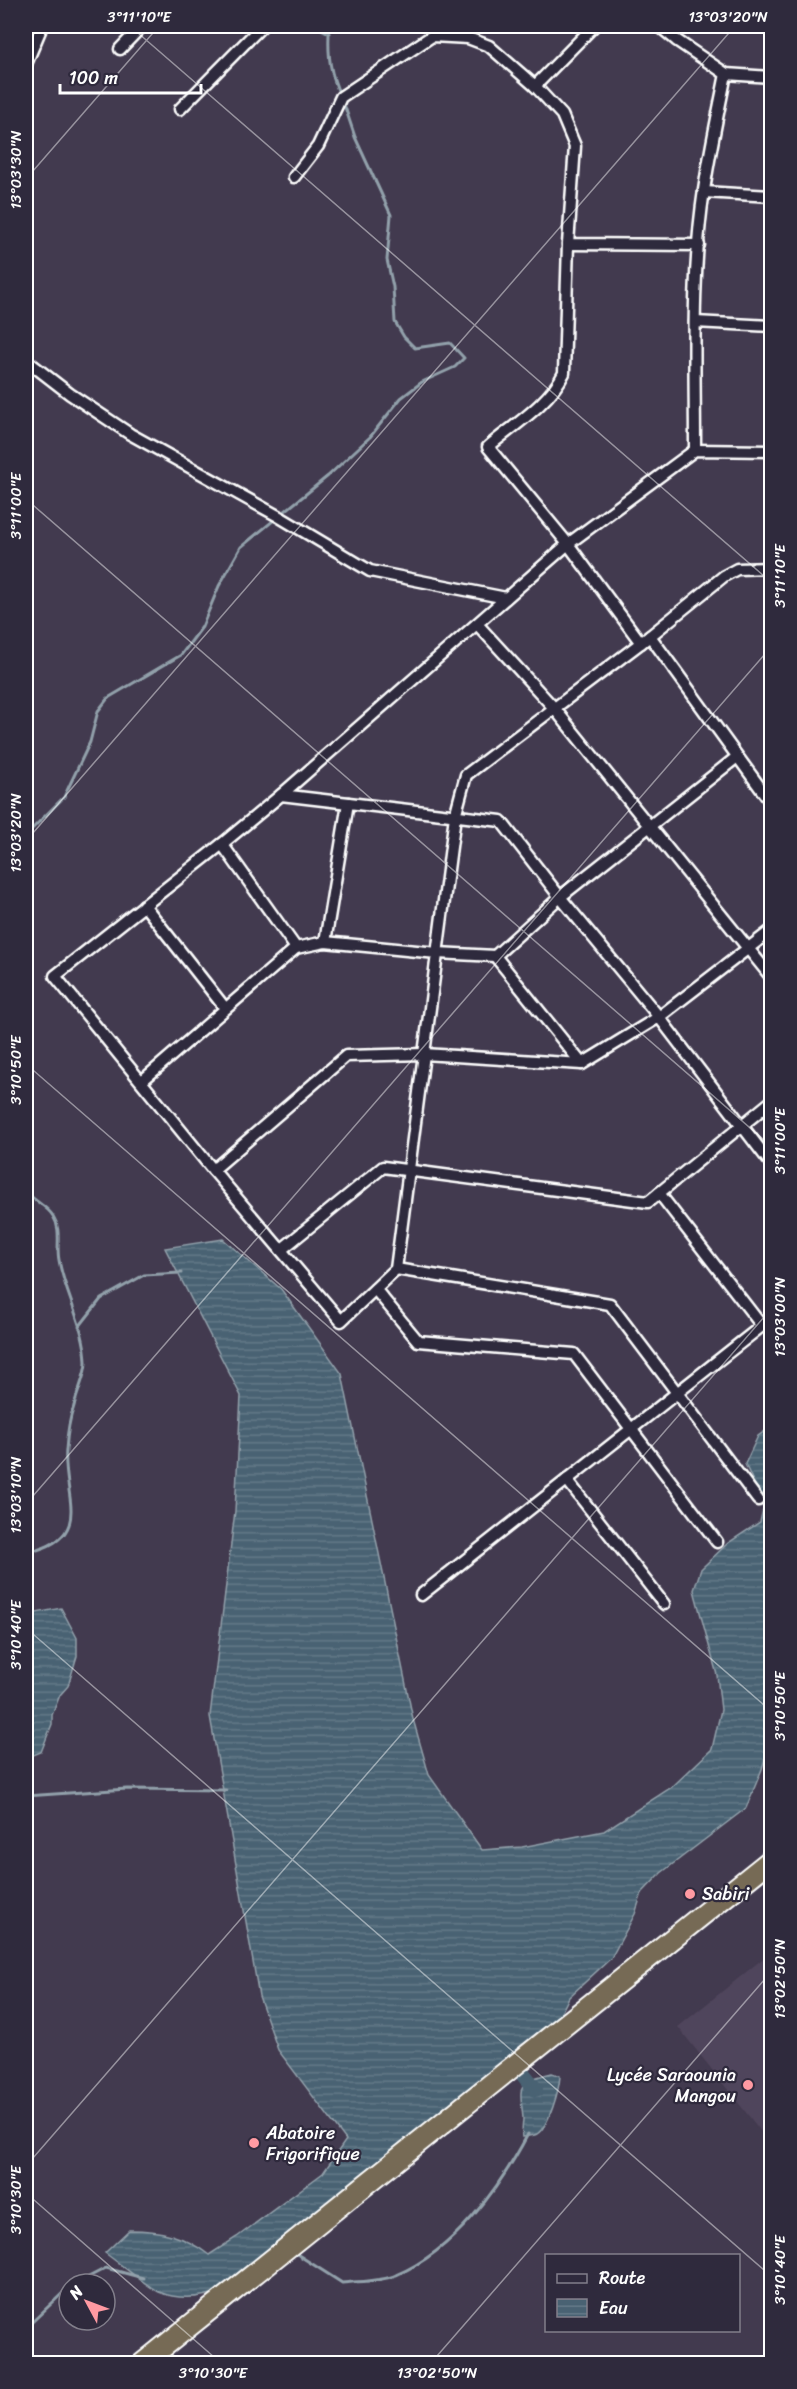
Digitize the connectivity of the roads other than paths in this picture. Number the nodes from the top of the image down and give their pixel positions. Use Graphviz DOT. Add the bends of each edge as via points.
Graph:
graph roads {
  1 [pos="42,26"];
  2 [pos="142,26"];
  3 [pos="262,26"];
  4 [pos="594,26"];
  5 [pos="659,26"];
  6 [pos="120,49"];
  7 [pos="26,64"];
  8 [pos="726,74"];
  9 [pos="771,76"];
  10 [pos="534,86"];
  11 [pos="180,110"];
  12 [pos="294,177"];
  13 [pos="704,192"];
  14 [pos="771,196"];
  15 [pos="568,244"];
  16 [pos="699,245"];
  17 [pos="695,322"];
  18 [pos="771,326"];
  19 [pos="26,360"];
  20 [pos="695,450"];
  21 [pos="771,451"];
  22 [pos="568,544"];
  23 [pos="771,568"];
  24 [pos="506,598"];
  25 [pos="477,624"];
  26 [pos="646,639"];
  27 [pos="554,708"];
  28 [pos="737,757"];
  29 [pos="771,783"];
  30 [pos="761,790"];
  31 [pos="281,795"];
  32 [pos="348,803"];
  33 [pos="771,804"];
  34 [pos="455,816"];
  35 [pos="649,826"];
  36 [pos="222,844"];
  37 [pos="560,897"];
  38 [pos="144,905"];
  39 [pos="771,930"];
  40 [pos="326,942"];
  41 [pos="296,948"];
  42 [pos="749,950"];
  43 [pos="437,953"];
  44 [pos="495,956"];
  45 [pos="771,978"];
  46 [pos="225,1008"];
  47 [pos="659,1017"];
  48 [pos="424,1054"];
  49 [pos="582,1064"];
  50 [pos="141,1081"];
  51 [pos="771,1101"];
  52 [pos="741,1126"];
  53 [pos="771,1165"];
  54 [pos="213,1170"];
  55 [pos="409,1170"];
  56 [pos="659,1193"];
  57 [pos="281,1250"];
  58 [pos="396,1269"];
  59 [pos="375,1289"];
  60 [pos="771,1318"];
  61 [pos="762,1326"];
  62 [pos="678,1392"];
  63 [pos="632,1429"];
  64 [pos="567,1480"];
  65 [pos="758,1500"];
  66 [pos="717,1542"];
  67 [pos="421,1595"];
  68 [pos="664,1604"];
  69 [pos="771,1859"];
  70 [pos="142,2364"];
  1 -- 7 [label="street"];
  2 -- 6 [label="street"];
  3 -- 11 [label="street"];
  4 -- 10 [label="street"];
  5 -- 8 [label="street"];
  8 -- 9 [label="street"];
  8 -- 13 [label="street"];
  10 -- 12 [label="street" via="489,46 468,38 432,36 341,97 318,146"];
  10 -- 15 [label="street" via="562,115 575,146"];
  13 -- 14 [label="street"];
  13 -- 16 [label="street"];
  15 -- 16 [label="street"];
  15 -- 22 [label="street" via="564,373 547,398 488,447"];
  16 -- 17 [label="street"];
  17 -- 18 [label="street"];
  17 -- 20 [label="street"];
  19 -- 24 [label="street" via="130,434 370,571"];
  20 -- 21 [label="street"];
  20 -- 22 [label="street"];
  22 -- 24 [label="street"];
  22 -- 26 [label="street"];
  23 -- 26 [label="street" via="737,568"];
  24 -- 25 [label="street"];
  25 -- 27 [label="street"];
  25 -- 31 [label="street"];
  26 -- 27 [label="street"];
  26 -- 28 [label="street"];
  27 -- 34 [label="street" via="466,774"];
  27 -- 35 [label="street"];
  28 -- 30 [label="street"];
  28 -- 35 [label="street"];
  29 -- 30 [label="street"];
  30 -- 33 [label="street"];
  31 -- 32 [label="street"];
  31 -- 36 [label="street"];
  32 -- 34 [label="street"];
  32 -- 40 [label="street"];
  34 -- 37 [label="street" via="501,821"];
  34 -- 43 [label="street"];
  35 -- 37 [label="street"];
  35 -- 42 [label="street"];
  36 -- 38 [label="street"];
  36 -- 41 [label="street"];
  37 -- 44 [label="street"];
  37 -- 47 [label="street"];
  38 -- 46 [label="street"];
  38 -- 50 [label="street" via="55,976"];
  39 -- 42 [label="street"];
  40 -- 41 [label="street"];
  40 -- 43 [label="street"];
  41 -- 46 [label="street"];
  42 -- 45 [label="street"];
  42 -- 47 [label="street"];
  43 -- 44 [label="street"];
  43 -- 48 [label="street"];
  44 -- 49 [label="street"];
  46 -- 50 [label="street"];
  47 -- 49 [label="street"];
  47 -- 52 [label="street"];
  48 -- 49 [label="street"];
  48 -- 54 [label="street" via="346,1056"];
  48 -- 55 [label="street"];
  50 -- 54 [label="street"];
  51 -- 52 [label="street"];
  52 -- 53 [label="street"];
  52 -- 56 [label="street"];
  54 -- 57 [label="street"];
  55 -- 56 [label="street" via="648,1202"];
  55 -- 57 [label="street" via="383,1167"];
  55 -- 58 [label="street"];
  56 -- 61 [label="street"];
  57 -- 59 [label="street" via="341,1321"];
  58 -- 59 [label="street"];
  58 -- 62 [label="street" via="610,1304"];
  59 -- 63 [label="street" via="418,1341 574,1354"];
  60 -- 61 [label="street"];
  61 -- 62 [label="street"];
  62 -- 63 [label="street"];
  62 -- 65 [label="street"];
  63 -- 64 [label="street"];
  63 -- 66 [label="street"];
  64 -- 67 [label="street"];
  64 -- 68 [label="street"];
  69 -- 70 [label="highway"];
}
